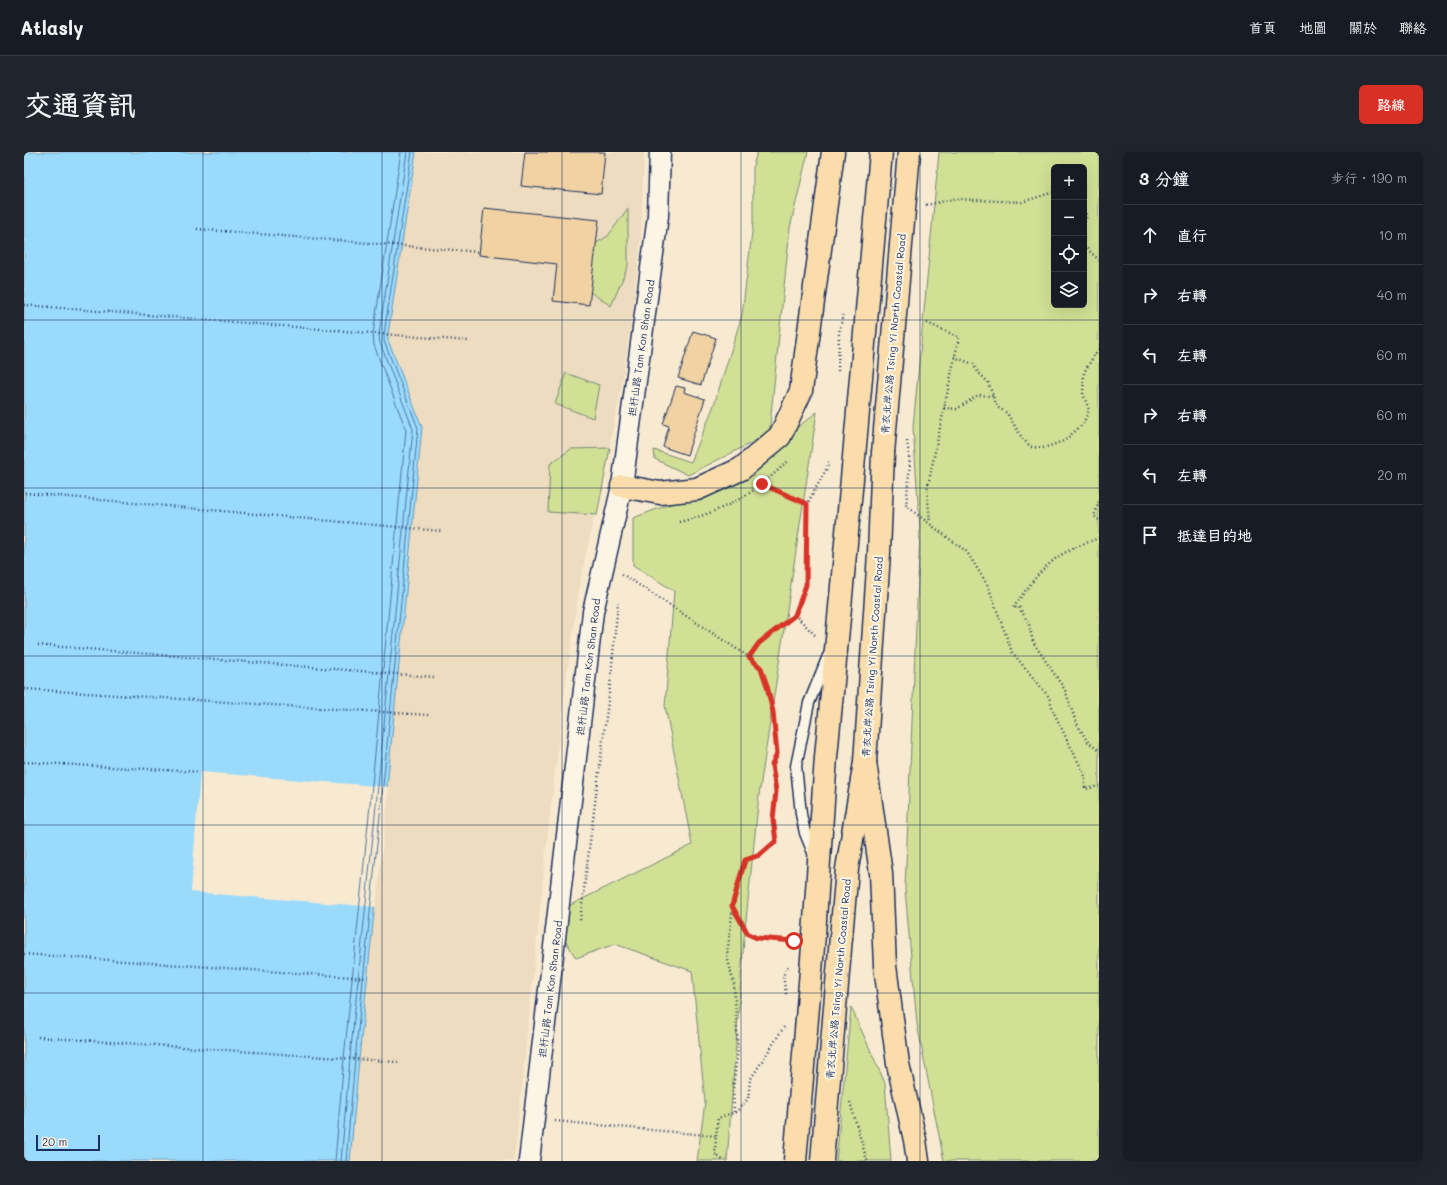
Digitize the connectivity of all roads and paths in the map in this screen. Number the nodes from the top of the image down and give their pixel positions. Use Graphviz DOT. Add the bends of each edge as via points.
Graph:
graph roads {
  1 [pos="660,152"];
  2 [pos="833,152"];
  3 [pos="881,152"];
  4 [pos="909,152"];
  5 [pos="1051,193"];
  6 [pos="926,206"];
  7 [pos="197,230"];
  8 [pos="1087,249"];
  9 [pos="479,252"];
  10 [pos="1099,260"];
  11 [pos="24,305"];
  12 [pos="927,323"];
  13 [pos="839,333"];
  14 [pos="469,341"];
  15 [pos="1099,348"];
  16 [pos="954,357"];
  17 [pos="838,375"];
  18 [pos="993,396"];
  19 [pos="944,408"];
  20 [pos="906,438"];
  21 [pos="832,455"];
  22 [pos="762,484"];
  23 [pos="622,486"];
  24 [pos="25,493"];
  25 [pos="1099,502"];
  26 [pos="807,504"];
  27 [pos="702,516"];
  28 [pos="1099,520"];
  29 [pos="679,522"];
  30 [pos="930,523"];
  31 [pos="441,532"];
  32 [pos="1099,538"];
  33 [pos="622,567"];
  34 [pos="621,574"];
  35 [pos="621,581"];
  36 [pos="619,596"];
  37 [pos="795,615"];
  38 [pos="834,641"];
  39 [pos="38,645"];
  40 [pos="749,657"];
  41 [pos="434,677"];
  42 [pos="24,689"];
  43 [pos="429,715"];
  44 [pos="1099,752"];
  45 [pos="777,754"];
  46 [pos="24,762"];
  47 [pos="865,762"];
  48 [pos="796,766"];
  49 [pos="200,772"];
  50 [pos="1099,786"];
  51 [pos="818,864"];
  52 [pos="732,906"];
  53 [pos="580,923"];
  54 [pos="804,937"];
  55 [pos="24,954"];
  56 [pos="790,956"];
  57 [pos="367,978"];
  58 [pos="786,997"];
  59 [pos="786,1024"];
  60 [pos="38,1037"];
  61 [pos="398,1062"];
  62 [pos="734,1112"];
  63 [pos="554,1120"];
  64 [pos="716,1136"];
  65 [pos="529,1161"];
  66 [pos="724,1161"];
  67 [pos="795,1161"];
  68 [pos="822,1161"];
  69 [pos="918,1161"];
  1 -- 23 [label="street, 担杆山路 Tam Kon Shan Road" via="658,216"];
  2 -- 23 [label="main road" via="801,391 780,436 741,469 697,489 660,493"];
  3 -- 38 [label="main road, bridge" via="853,468"];
  4 -- 47 [label="main road, 青衣北岸公路 Tsing Yi North Coastal Road, bridge" via="883,453"];
  5 -- 6 [label="path" via="1022,202 954,198"];
  7 -- 9 [label="path"];
  8 -- 10 [label="path"];
  11 -- 14 [label="path"];
  12 -- 16 [label="path" via="959,337"];
  13 -- 17 [label="path"];
  15 -- 18 [label="path" via="1084,372 1083,394 1089,410 1083,424 1064,441 1044,448 1031,447 1022,438 1007,413 997,407"];
  16 -- 18 [label="path" via="973,364 988,382"];
  16 -- 19 [label="path"];
  18 -- 19 [label="path" via="978,395 957,409"];
  19 -- 30 [label="path" via="927,490"];
  20 -- 30 [label="path" via="910,464 906,506"];
  21 -- 26 [label="path" via="828,468"];
  22 -- 26 [label="path"];
  23 -- 65 [label="street, 担杆山路 Tam Kon Shan Road" via="593,612"];
  24 -- 31 [label="path"];
  25 -- 28 [label="path" via="1094,516"];
  26 -- 37 [label="path" via="806,585"];
  27 -- 29 [label="path"];
  30 -- 50 [label="path" via="967,552 988,586 1012,652 1049,697 1054,713 1085,776 1085,789"];
  32 -- 44 [label="path" via="1054,559 1032,581 1013,608 1019,607 1029,624 1033,642 1065,690 1076,722 1087,741"];
  33 -- 34 [label="path"];
  34 -- 35 [label="path"];
  34 -- 40 [label="path"];
  36 -- 53 [label="path"];
  37 -- 38 [label="path"];
  37 -- 40 [label="path" via="759,643"];
  38 -- 48 [label="lane" via="809,703"];
  38 -- 51 [label="main road"];
  39 -- 41 [label="path"];
  40 -- 45 [label="path" via="761,668 767,686 773,712"];
  42 -- 43 [label="path"];
  45 -- 48 [label="path"];
  45 -- 52 [label="path" via="772,765 776,791 773,819 776,841 760,855 745,860"];
  46 -- 49 [label="path"];
  47 -- 68 [label="main road, 青衣北岸公路 Tsing Yi North Coastal Road, bridge" via="847,869"];
  47 -- 69 [label="main road" via="881,873 885,966 898,1064"];
  48 -- 51 [label="lane" via="802,820"];
  51 -- 54 [label="main road"];
  52 -- 54 [label="path" via="748,934 757,938 794,941"];
  52 -- 62 [label="path" via="727,956 734,984 738,1049 733,1089"];
  54 -- 67 [label="main road, bridge"];
  55 -- 57 [label="path"];
  56 -- 58 [label="path" via="783,976"];
  59 -- 62 [label="path" via="750,1080 748,1099"];
  60 -- 61 [label="path"];
  62 -- 64 [label="path" via="718,1118"];
  63 -- 64 [label="path"];
  64 -- 66 [label="path" via="715,1154"];
}
